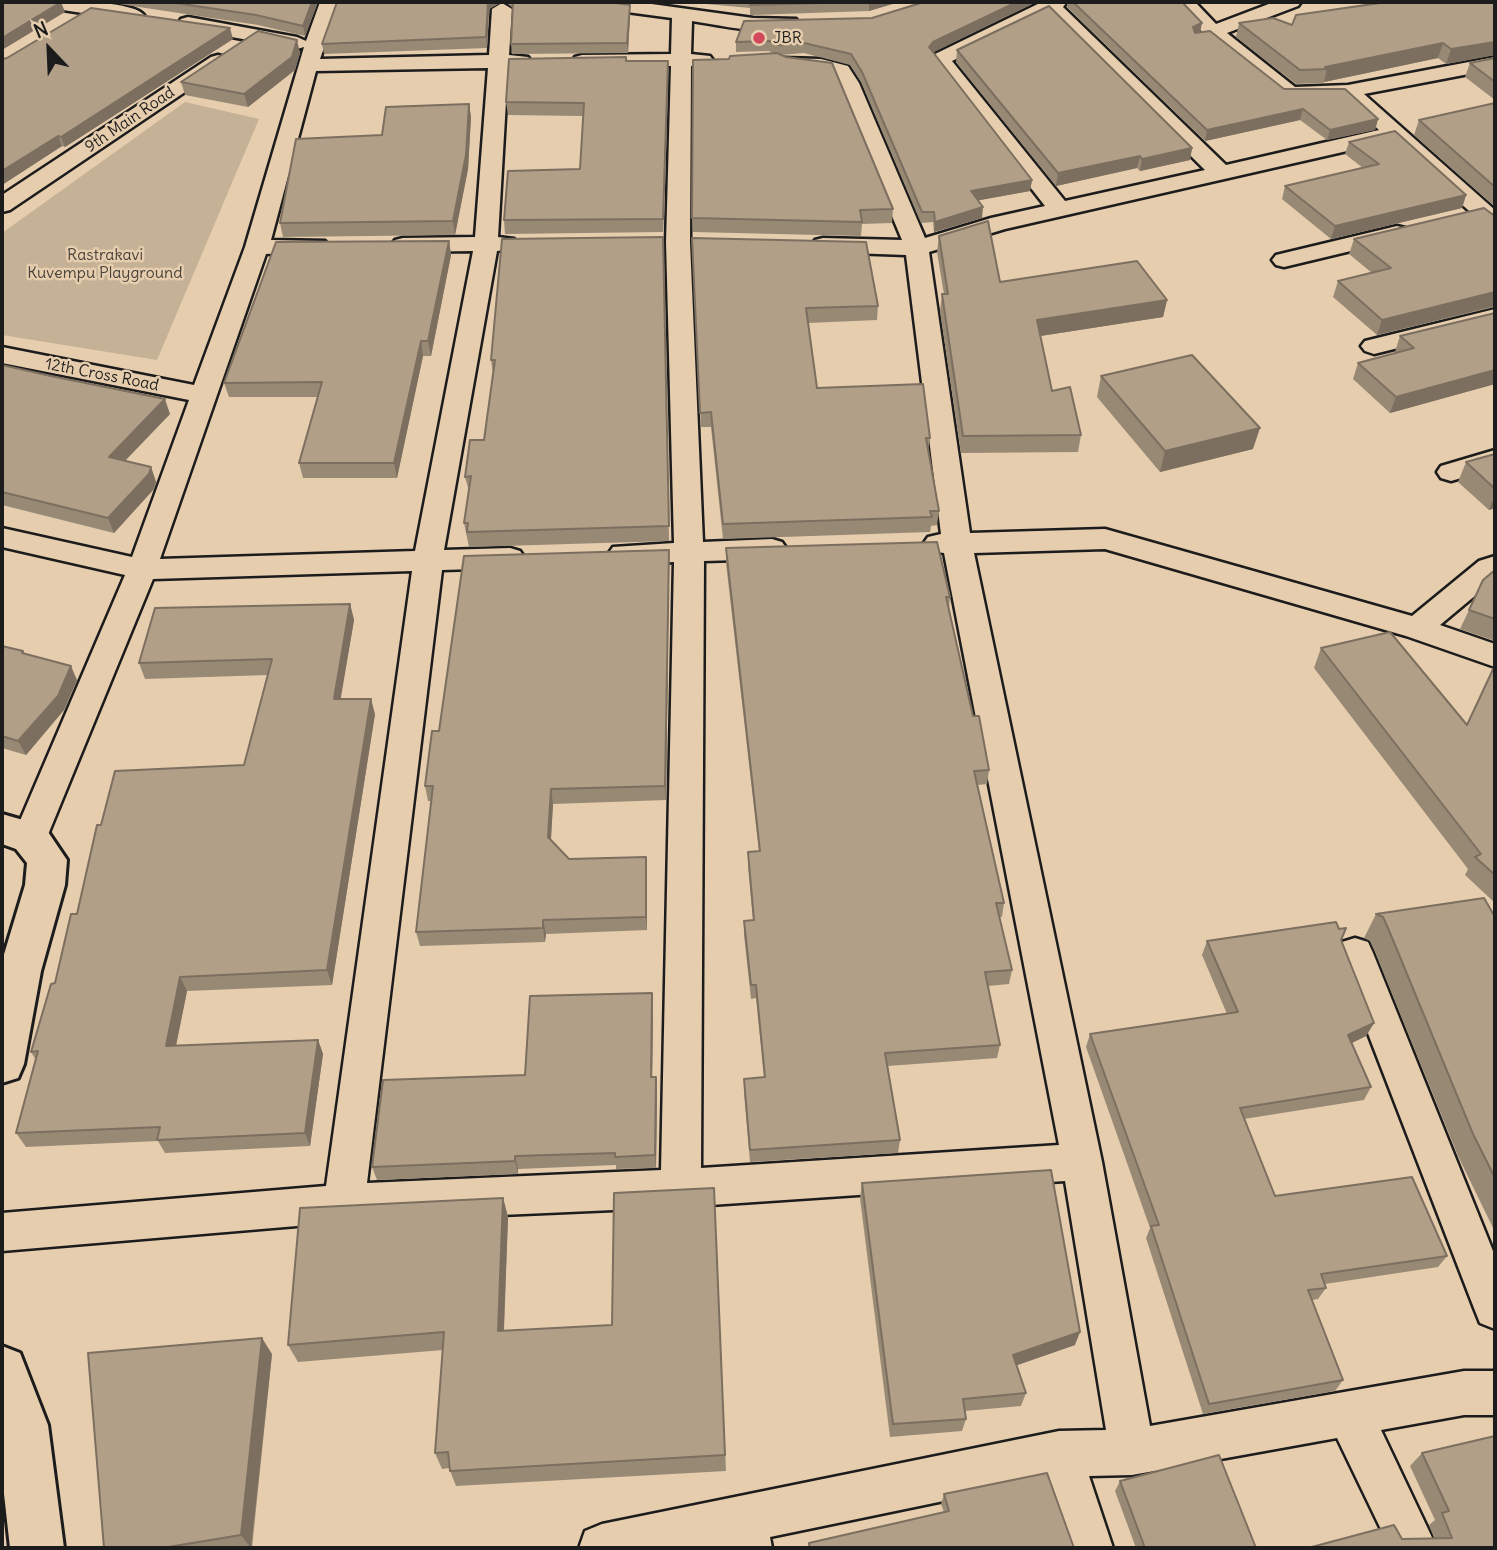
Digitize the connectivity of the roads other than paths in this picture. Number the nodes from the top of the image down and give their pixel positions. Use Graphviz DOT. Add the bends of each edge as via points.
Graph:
graph roads {
  1 [pos="50,2"];
  2 [pos="330,2"];
  3 [pos="597,2"];
  4 [pos="1184,2"];
  5 [pos="1291,2"];
  6 [pos="1053,3"];
  7 [pos="91,8"];
  8 [pos="502,9"];
  9 [pos="682,14"];
  10 [pos="69,21"];
  11 [pos="806,22"];
  12 [pos="1213,32"];
  13 [pos="258,34"];
  14 [pos="310,56"];
  15 [pos="681,60"];
  16 [pos="719,60"];
  17 [pos="498,61"];
  18 [pos="537,61"];
  19 [pos="564,61"];
  20 [pos="786,62"];
  21 [pos="1495,63"];
  22 [pos="1348,91"];
  23 [pos="1396,134"];
  24 [pos="1222,174"];
  25 [pos="2,205"];
  26 [pos="1060,209"];
  27 [pos="1490,217"];
  28 [pos="1457,219"];
  29 [pos="1417,228"];
  30 [pos="650,242"];
  31 [pos="678,242"];
  32 [pos="704,242"];
  33 [pos="527,243"];
  34 [pos="486,244"];
  35 [pos="797,245"];
  36 [pos="338,246"];
  37 [pos="378,246"];
  38 [pos="257,247"];
  39 [pos="917,248"];
  40 [pos="1284,260"];
  41 [pos="1495,317"];
  42 [pos="1374,346"];
  43 [pos="2,355"];
  44 [pos="203,395"];
  45 [pos="1495,459"];
  46 [pos="1451,472"];
  47 [pos="2,538"];
  48 [pos="957,543"];
  49 [pos="917,545"];
  50 [pos="797,548"];
  51 [pos="690,552"];
  52 [pos="593,555"];
  53 [pos="538,557"];
  54 [pos="428,560"];
  55 [pos="1495,566"];
  56 [pos="142,569"];
  57 [pos="1417,628"];
  58 [pos="1495,656"];
  59 [pos="16,833"];
  60 [pos="1355,953"];
  61 [pos="2,1064"];
  62 [pos="1082,1163"];
  63 [pos="681,1188"];
  64 [pos="344,1203"];
  65 [pos="2,1232"];
  66 [pos="1495,1308"];
  67 [pos="2,1371"];
  68 [pos="1495,1393"];
  69 [pos="1349,1414"];
  70 [pos="1132,1452"];
  71 [pos="1059,1454"];
  72 [pos="746,1534"];
  73 [pos="37,1548"];
  74 [pos="602,1548"];
  75 [pos="1090,1548"];
  76 [pos="1414,1548"];
  1 -- 7 [label="street"];
  2 -- 14 [label="street"];
  3 -- 9 [label="street"];
  4 -- 12 [label="street"];
  5 -- 12 [label="street"];
  6 -- 24 [label="street"];
  6 -- 26 [label="street" via="940,59"];
  7 -- 10 [label="street"];
  7 -- 13 [label="street"];
  8 -- 17 [label="street"];
  9 -- 11 [label="street" via="753,24"];
  9 -- 15 [label="street"];
  12 -- 22 [label="street" via="1290,93"];
  13 -- 14 [label="street"];
  13 -- 25 [label="street, 9th Main Road"];
  14 -- 17 [label="street"];
  14 -- 38 [label="street"];
  15 -- 16 [label="street"];
  15 -- 19 [label="street"];
  15 -- 31 [label="street"];
  17 -- 18 [label="street"];
  17 -- 34 [label="street"];
  20 -- 39 [label="street" via="841,71"];
  21 -- 22 [label="street"];
  22 -- 23 [label="street"];
  23 -- 24 [label="street"];
  23 -- 27 [label="street"];
  24 -- 26 [label="street"];
  26 -- 39 [label="street"];
  27 -- 28 [label="street"];
  29 -- 40 [label="street"];
  30 -- 31 [label="street"];
  31 -- 32 [label="street"];
  31 -- 51 [label="street"];
  33 -- 34 [label="street"];
  34 -- 37 [label="street"];
  34 -- 54 [label="street"];
  35 -- 39 [label="street"];
  36 -- 38 [label="street"];
  38 -- 44 [label="street"];
  39 -- 48 [label="street"];
  41 -- 42 [label="street"];
  43 -- 44 [label="street, 12th Cross Road"];
  44 -- 56 [label="street"];
  45 -- 46 [label="street"];
  47 -- 56 [label="street"];
  48 -- 49 [label="street"];
  48 -- 57 [label="street" via="1105,538"];
  48 -- 62 [label="street"];
  50 -- 51 [label="street"];
  51 -- 52 [label="street"];
  51 -- 63 [label="street"];
  53 -- 54 [label="street"];
  54 -- 56 [label="street"];
  54 -- 64 [label="street"];
  55 -- 57 [label="street"];
  56 -- 59 [label="street"];
  57 -- 58 [label="street"];
  59 -- 61 [label="main road" via="47,860"];
  60 -- 66 [label="street"];
  62 -- 63 [label="street"];
  62 -- 70 [label="street"];
  63 -- 64 [label="street"];
  64 -- 65 [label="street"];
  67 -- 73 [label="main road" via="22,1425"];
  68 -- 69 [label="street" via="1464,1393"];
  69 -- 70 [label="street"];
  69 -- 76 [label="street"];
  70 -- 71 [label="street"];
  71 -- 72 [label="street"];
  71 -- 75 [label="street"];
  72 -- 74 [label="street"];
}
